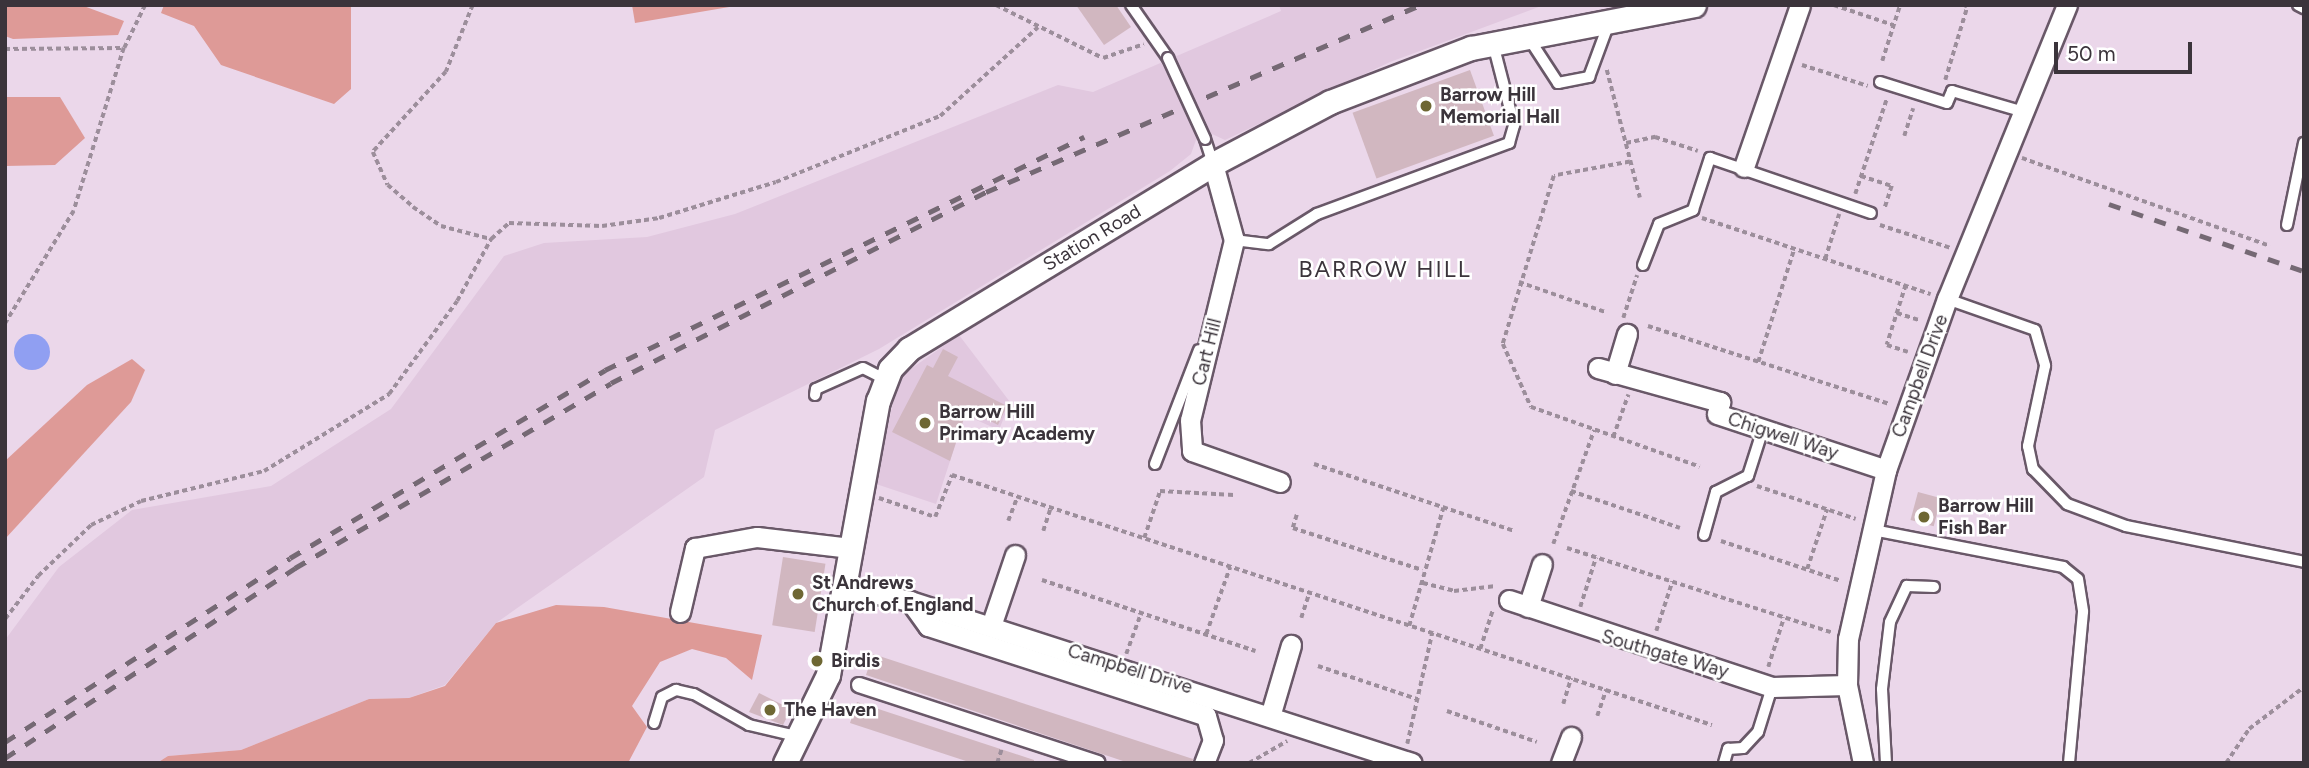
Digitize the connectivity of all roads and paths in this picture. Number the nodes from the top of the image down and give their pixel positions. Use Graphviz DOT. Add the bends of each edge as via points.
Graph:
graph roads {
  1 [pos="145,5"];
  2 [pos="473,5"];
  3 [pos="996,5"];
  4 [pos="1131,5"];
  5 [pos="1694,5"];
  6 [pos="1801,5"];
  7 [pos="1833,5"];
  8 [pos="1900,5"];
  9 [pos="1963,5"];
  10 [pos="2067,5"];
  11 [pos="2298,5"];
  12 [pos="2304,8"];
  13 [pos="1609,23"];
  14 [pos="1893,25"];
  15 [pos="1038,27"];
  16 [pos="1528,37"];
  17 [pos="1156,40"];
  18 [pos="1493,44"];
  19 [pos="124,48"];
  20 [pos="5,50"];
  21 [pos="1882,61"];
  22 [pos="1596,63"];
  23 [pos="1802,65"];
  24 [pos="1876,85"];
  25 [pos="1889,94"];
  26 [pos="1939,101"];
  27 [pos="1915,102"];
  28 [pos="2024,112"];
  29 [pos="1904,136"];
  30 [pos="1626,143"];
  31 [pos="2304,143"];
  32 [pos="1702,153"];
  33 [pos="2008,153"];
  34 [pos="1630,162"];
  35 [pos="1213,164"];
  36 [pos="1744,167"];
  37 [pos="1861,176"];
  38 [pos="1640,198"];
  39 [pos="1847,204"];
  40 [pos="1885,208"];
  41 [pos="1685,212"];
  42 [pos="1871,212"];
  43 [pos="1880,225"];
  44 [pos="2287,225"];
  45 [pos="491,239"];
  46 [pos="1234,240"];
  47 [pos="2270,246"];
  48 [pos="1794,249"];
  49 [pos="1959,250"];
  50 [pos="1825,258"];
  51 [pos="1641,268"];
  52 [pos="1519,282"];
  53 [pos="1906,285"];
  54 [pos="1221,292"];
  55 [pos="1947,299"];
  56 [pos="1605,312"];
  57 [pos="1897,313"];
  58 [pos="1922,321"];
  59 [pos="5,324"];
  60 [pos="1625,326"];
  61 [pos="1648,326"];
  62 [pos="1910,353"];
  63 [pos="1758,362"];
  64 [pos="886,380"];
  65 [pos="1629,393"];
  66 [pos="815,395"];
  67 [pos="1891,404"];
  68 [pos="1763,429"];
  69 [pos="1594,430"];
  70 [pos="1614,437"];
  71 [pos="1155,464"];
  72 [pos="1314,464"];
  73 [pos="1700,467"];
  74 [pos="1886,470"];
  75 [pos="1740,480"];
  76 [pos="1280,482"];
  77 [pos="1571,491"];
  78 [pos="860,492"];
  79 [pos="1234,495"];
  80 [pos="1017,496"];
  81 [pos="1051,507"];
  82 [pos="1443,508"];
  83 [pos="1827,509"];
  84 [pos="1297,515"];
  85 [pos="1009,521"];
  86 [pos="1681,527"];
  87 [pos="1872,530"];
  88 [pos="1043,531"];
  89 [pos="1514,531"];
  90 [pos="1704,535"];
  91 [pos="1144,538"];
  92 [pos="1721,541"];
  93 [pos="1553,544"];
  94 [pos="850,548"];
  95 [pos="1567,548"];
  96 [pos="1015,555"];
  97 [pos="1596,557"];
  98 [pos="2304,562"];
  99 [pos="1542,564"];
  100 [pos="1230,567"];
  101 [pos="1807,569"];
  102 [pos="1422,570"];
  103 [pos="1042,580"];
  104 [pos="1841,580"];
  105 [pos="1672,582"];
  106 [pos="1423,583"];
  107 [pos="844,587"];
  108 [pos="1934,587"];
  109 [pos="1309,593"];
  110 [pos="1499,598"];
  111 [pos="910,601"];
  112 [pos="1528,607"];
  113 [pos="680,612"];
  114 [pos="1578,612"];
  115 [pos="1141,613"];
  116 [pos="1784,617"];
  117 [pos="1301,618"];
  118 [pos="5,619"];
  119 [pos="991,626"];
  120 [pos="1409,626"];
  121 [pos="1432,633"];
  122 [pos="1206,635"];
  123 [pos="1654,636"];
  124 [pos="1848,639"];
  125 [pos="1291,645"];
  126 [pos="1480,649"];
  127 [pos="1255,651"];
  128 [pos="1318,666"];
  129 [pos="1122,667"];
  130 [pos="1571,678"];
  131 [pos="1769,680"];
  132 [pos="859,685"];
  133 [pos="1847,685"];
  134 [pos="2304,687"];
  135 [pos="1606,690"];
  136 [pos="1417,699"];
  137 [pos="1563,704"];
  138 [pos="1447,711"];
  139 [pos="1271,713"];
  140 [pos="1597,716"];
  141 [pos="654,723"];
  142 [pos="1712,725"];
  143 [pos="800,737"];
  144 [pos="1571,737"];
  145 [pos="1290,740"];
  146 [pos="1536,742"];
  147 [pos="1408,761"];
  148 [pos="785,763"];
  149 [pos="1098,763"];
  150 [pos="1205,763"];
  151 [pos="1249,763"];
  152 [pos="1561,763"];
  153 [pos="1724,763"];
  154 [pos="1863,763"];
  155 [pos="1886,763"];
  156 [pos="2069,763"];
  157 [pos="2227,763"];
  1 -- 19 [label="path"];
  2 -- 45 [label="path" via="446,72 373,152 388,185 413,207 441,226"];
  3 -- 15 [label="path"];
  4 -- 17 [label="lane"];
  5 -- 13 [label="street, Station Road"];
  6 -- 36 [label="street"];
  7 -- 14 [label="path"];
  8 -- 14 [label="path"];
  9 -- 26 [label="path" via="1968,7"];
  10 -- 28 [label="street, Campbell Drive"];
  11 -- 12 [label="lane"];
  13 -- 16 [label="street, Station Road"];
  13 -- 22 [label="lane"];
  14 -- 21 [label="path"];
  15 -- 17 [label="path" via="1102,58"];
  15 -- 45 [label="path" via="940,116 776,182 659,218 601,226 509,223"];
  16 -- 18 [label="street, Station Road"];
  16 -- 22 [label="lane" via="1558,83 1589,77"];
  17 -- 35 [label="lane, bridge"];
  18 -- 35 [label="street, Station Road" via="1330,102"];
  18 -- 46 [label="lane" via="1514,125 1509,143 1317,214 1269,244"];
  19 -- 20 [label="path"];
  19 -- 59 [label="path" via="74,211"];
  22 -- 30 [label="path" via="1610,73"];
  23 -- 24 [label="path"];
  24 -- 26 [label="lane"];
  25 -- 37 [label="path"];
  26 -- 28 [label="lane" via="1947,103 1952,91"];
  27 -- 29 [label="path"];
  28 -- 33 [label="street, Campbell Drive"];
  30 -- 32 [label="path" via="1655,137"];
  30 -- 34 [label="path"];
  31 -- 44 [label="lane"];
  33 -- 47 [label="path"];
  33 -- 55 [label="street, Campbell Drive"];
  34 -- 38 [label="path"];
  34 -- 52 [label="path" via="1554,176"];
  35 -- 46 [label="street, Cart Hill"];
  35 -- 64 [label="street, Station Road" via="918,343"];
  36 -- 39 [label="lane"];
  36 -- 41 [label="lane" via="1710,158 1693,209"];
  37 -- 39 [label="path"];
  37 -- 40 [label="path" via="1892,186"];
  39 -- 42 [label="lane"];
  39 -- 50 [label="path"];
  41 -- 48 [label="path"];
  41 -- 51 [label="lane" via="1659,224"];
  43 -- 49 [label="path"];
  45 -- 118 [label="path" via="457,301 389,394 264,471 141,501 91,525 38,576"];
  46 -- 54 [label="street, Cart Hill"];
  48 -- 50 [label="path"];
  48 -- 63 [label="path"];
  50 -- 53 [label="path"];
  51 -- 60 [label="path"];
  52 -- 56 [label="path"];
  52 -- 69 [label="path" via="1503,344 1511,374 1531,407"];
  53 -- 55 [label="path"];
  53 -- 57 [label="path"];
  54 -- 71 [label="lane"];
  54 -- 76 [label="street, Cart Hill" via="1190,421 1192,451"];
  55 -- 74 [label="street, Campbell Drive"];
  55 -- 98 [label="lane" via="2035,330 2045,366 2028,446 2033,469 2067,504 2126,526"];
  57 -- 58 [label="path"];
  57 -- 62 [label="path" via="1887,345"];
  60 -- 68 [label="street, Chigwell Way" via="1606,371 1720,402 1717,414"];
  61 -- 63 [label="path"];
  63 -- 67 [label="path"];
  64 -- 66 [label="lane" via="863,368"];
  64 -- 78 [label="street, Station Road"];
  65 -- 70 [label="path"];
  68 -- 74 [label="street, Chigwell Way"];
  68 -- 75 [label="lane" via="1748,476"];
  69 -- 70 [label="path"];
  69 -- 77 [label="path"];
  70 -- 73 [label="path"];
  72 -- 82 [label="path"];
  74 -- 87 [label="street, Campbell Drive"];
  75 -- 83 [label="path"];
  75 -- 90 [label="lane" via="1716,492"];
  77 -- 86 [label="path"];
  77 -- 93 [label="path"];
  78 -- 80 [label="path" via="935,517 952,474"];
  78 -- 94 [label="street, Station Road"];
  79 -- 91 [label="path" via="1160,491"];
  80 -- 81 [label="path"];
  80 -- 85 [label="path"];
  81 -- 88 [label="path"];
  81 -- 91 [label="path"];
  82 -- 89 [label="path"];
  82 -- 102 [label="path"];
  83 -- 87 [label="path"];
  83 -- 101 [label="path"];
  84 -- 102 [label="path" via="1293,528"];
  87 -- 124 [label="street, Campbell Drive"];
  87 -- 156 [label="lane" via="2063,568 2078,579 2083,612"];
  91 -- 100 [label="path"];
  92 -- 101 [label="path"];
  94 -- 107 [label="street, Station Road"];
  94 -- 113 [label="street" via="757,537 695,548"];
  95 -- 97 [label="path"];
  96 -- 119 [label="street"];
  97 -- 105 [label="path"];
  97 -- 114 [label="path"];
  99 -- 112 [label="street"];
  100 -- 109 [label="path"];
  100 -- 122 [label="path"];
  101 -- 104 [label="path"];
  102 -- 106 [label="path" via="1418,581"];
  103 -- 115 [label="path"];
  105 -- 116 [label="path"];
  105 -- 123 [label="path"];
  106 -- 110 [label="path"];
  106 -- 120 [label="path"];
  107 -- 111 [label="street, Campbell Drive"];
  107 -- 143 [label="street, Station Road" via="828,675"];
  108 -- 155 [label="lane" via="1907,586 1890,622 1882,689"];
  109 -- 117 [label="path"];
  109 -- 120 [label="path"];
  110 -- 112 [label="street, Southgate Way"];
  110 -- 126 [label="path"];
  111 -- 119 [label="street, Campbell Drive"];
  111 -- 150 [label="street" via="928,626 1206,716 1213,740"];
  112 -- 131 [label="street, Southgate Way"];
  115 -- 122 [label="path"];
  115 -- 129 [label="path"];
  116 -- 124 [label="path"];
  116 -- 131 [label="path"];
  119 -- 129 [label="street, Campbell Drive"];
  120 -- 121 [label="path"];
  121 -- 126 [label="path"];
  121 -- 136 [label="path"];
  122 -- 127 [label="path"];
  124 -- 133 [label="street, Campbell Drive"];
  125 -- 139 [label="street"];
  126 -- 130 [label="path"];
  128 -- 136 [label="path"];
  129 -- 139 [label="street, Campbell Drive"];
  130 -- 135 [label="path"];
  130 -- 137 [label="path"];
  131 -- 133 [label="street, Southgate Way"];
  131 -- 153 [label="lane" via="1759,732 1743,748 1728,749"];
  132 -- 149 [label="street"];
  133 -- 154 [label="street, Campbell Drive"];
  134 -- 157 [label="path" via="2249,729"];
  135 -- 140 [label="path"];
  135 -- 142 [label="path"];
  136 -- 147 [label="path"];
  138 -- 146 [label="path"];
  139 -- 147 [label="street, Campbell Drive"];
  141 -- 143 [label="lane" via="662,697 676,690 694,694 749,725"];
  143 -- 148 [label="street, Station Road"];
  144 -- 152 [label="street"];
  145 -- 151 [label="path"];
}
